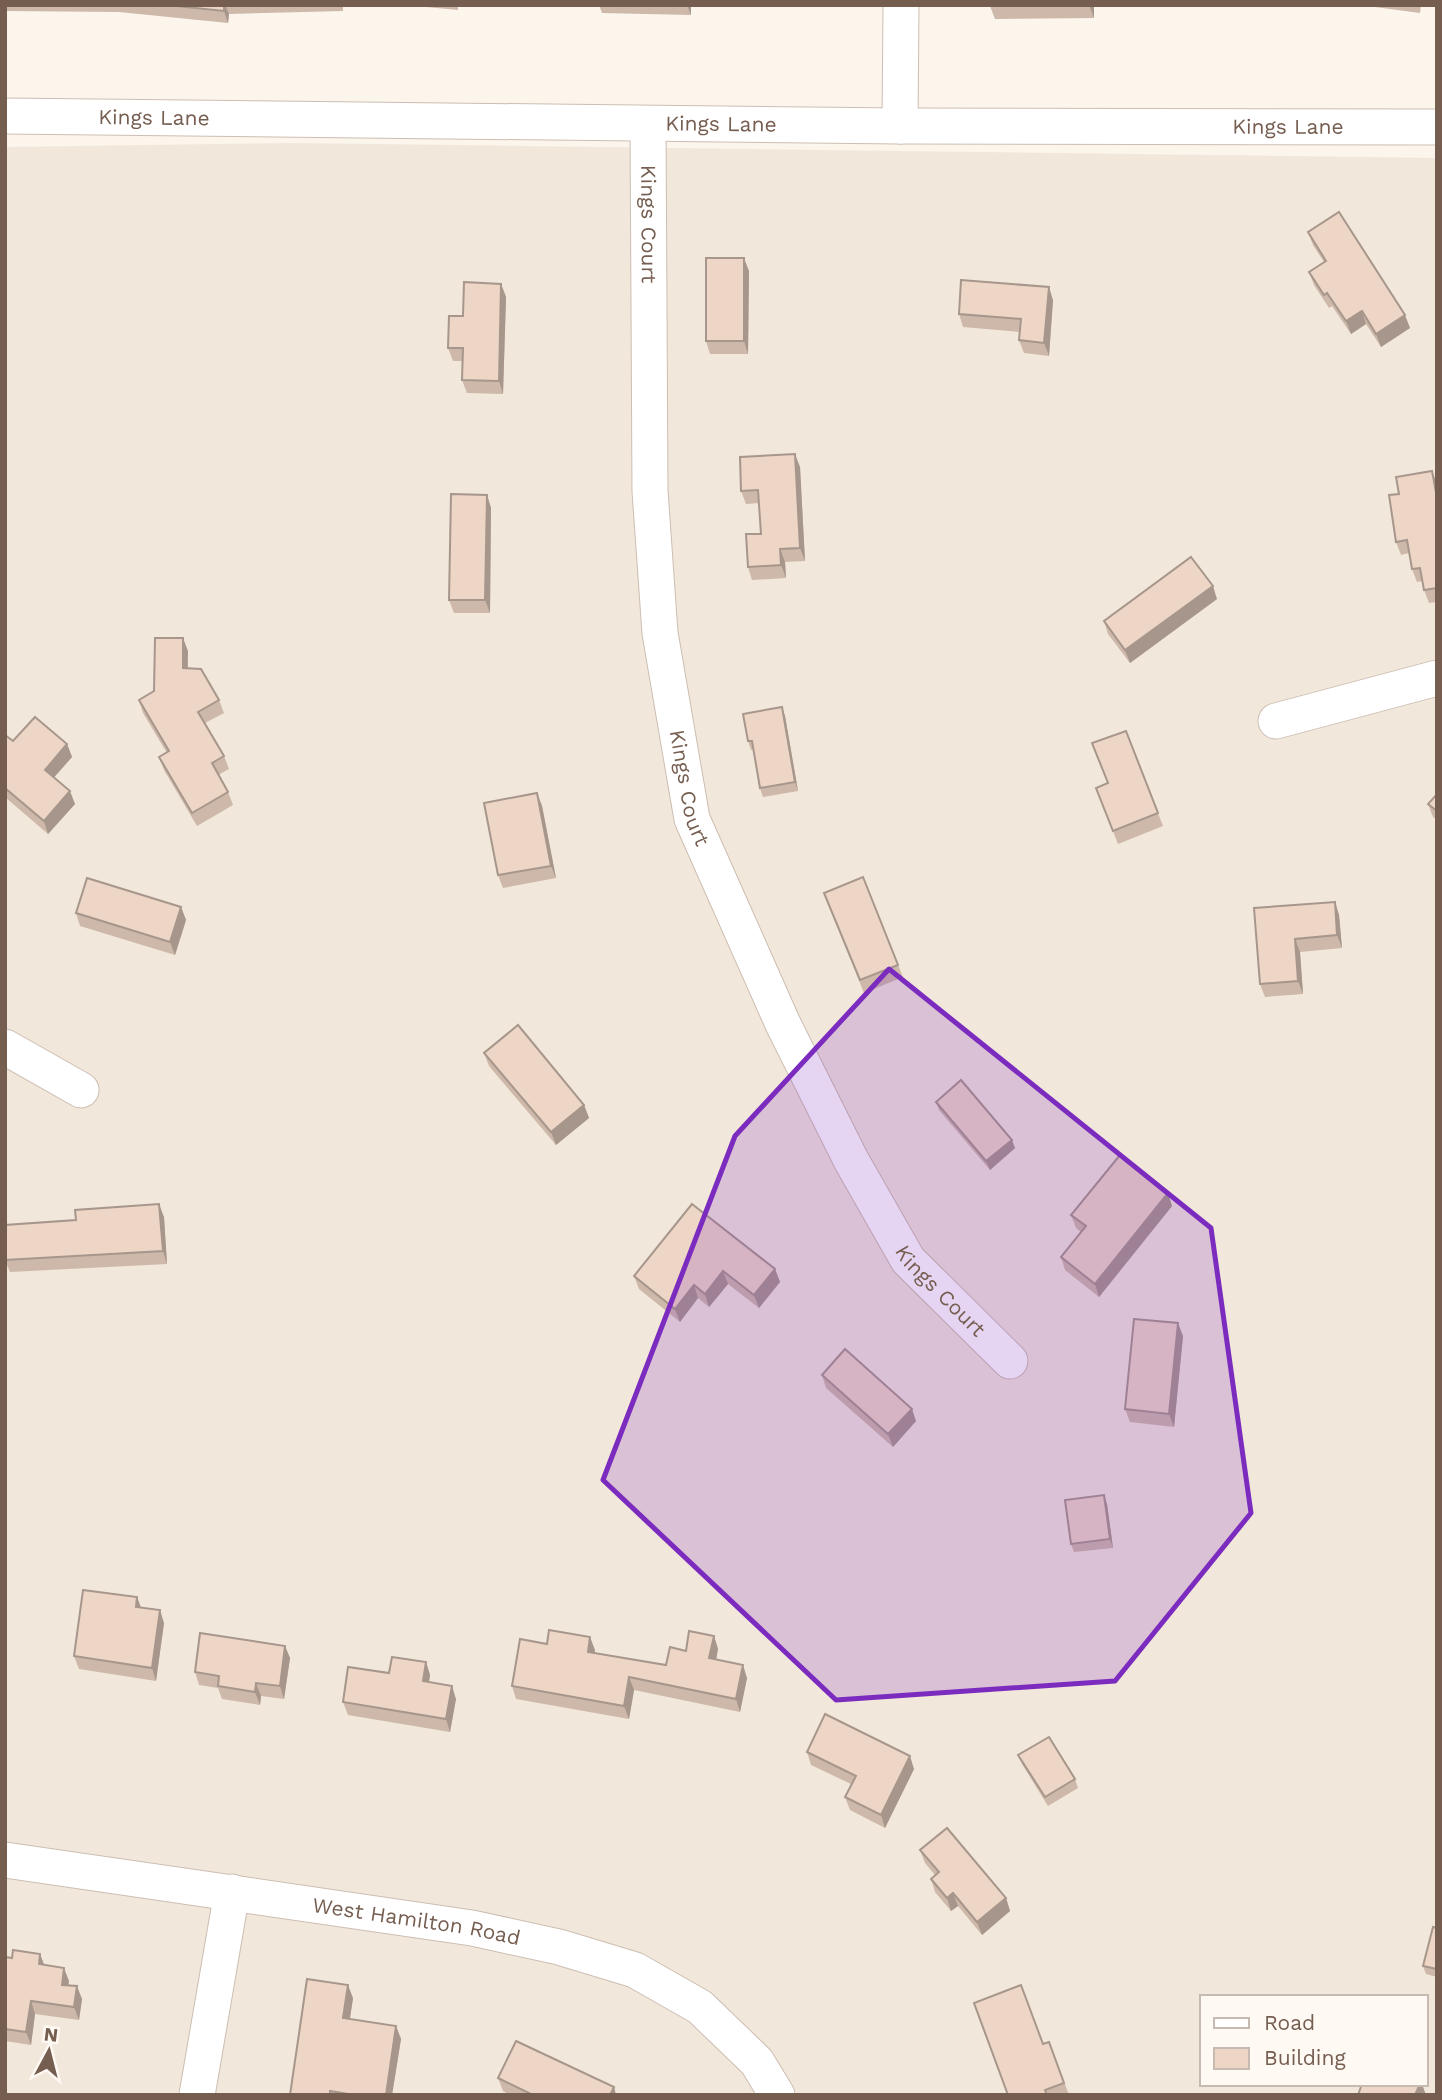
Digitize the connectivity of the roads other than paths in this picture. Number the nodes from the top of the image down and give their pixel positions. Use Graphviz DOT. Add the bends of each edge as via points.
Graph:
graph roads {
  1 [pos="901,5"];
  2 [pos="5,116"];
  3 [pos="648,124"];
  4 [pos="900,126"];
  5 [pos="1437,127"];
  6 [pos="1437,678"];
  7 [pos="1276,721"];
  8 [pos="5,1047"];
  9 [pos="81,1090"];
  10 [pos="1010,1361"];
  11 [pos="5,1860"];
  12 [pos="232,1892"];
  13 [pos="197,2095"];
  14 [pos="777,2095"];
  1 -- 4 [label="street"];
  2 -- 3 [label="street, Kings Lane"];
  3 -- 4 [label="street, Kings Lane"];
  3 -- 10 [label="street, Kings Court" via="650,491 660,633 692,819 783,1024 851,1160 908,1260"];
  4 -- 5 [label="street, Kings Lane"];
  6 -- 7 [label="street"];
  8 -- 9 [label="street"];
  11 -- 12 [label="street, West Hamilton Road"];
  12 -- 13 [label="street"];
  12 -- 14 [label="street, West Hamilton Road" via="472,1928 635,1970 700,2007 757,2062"];
}
